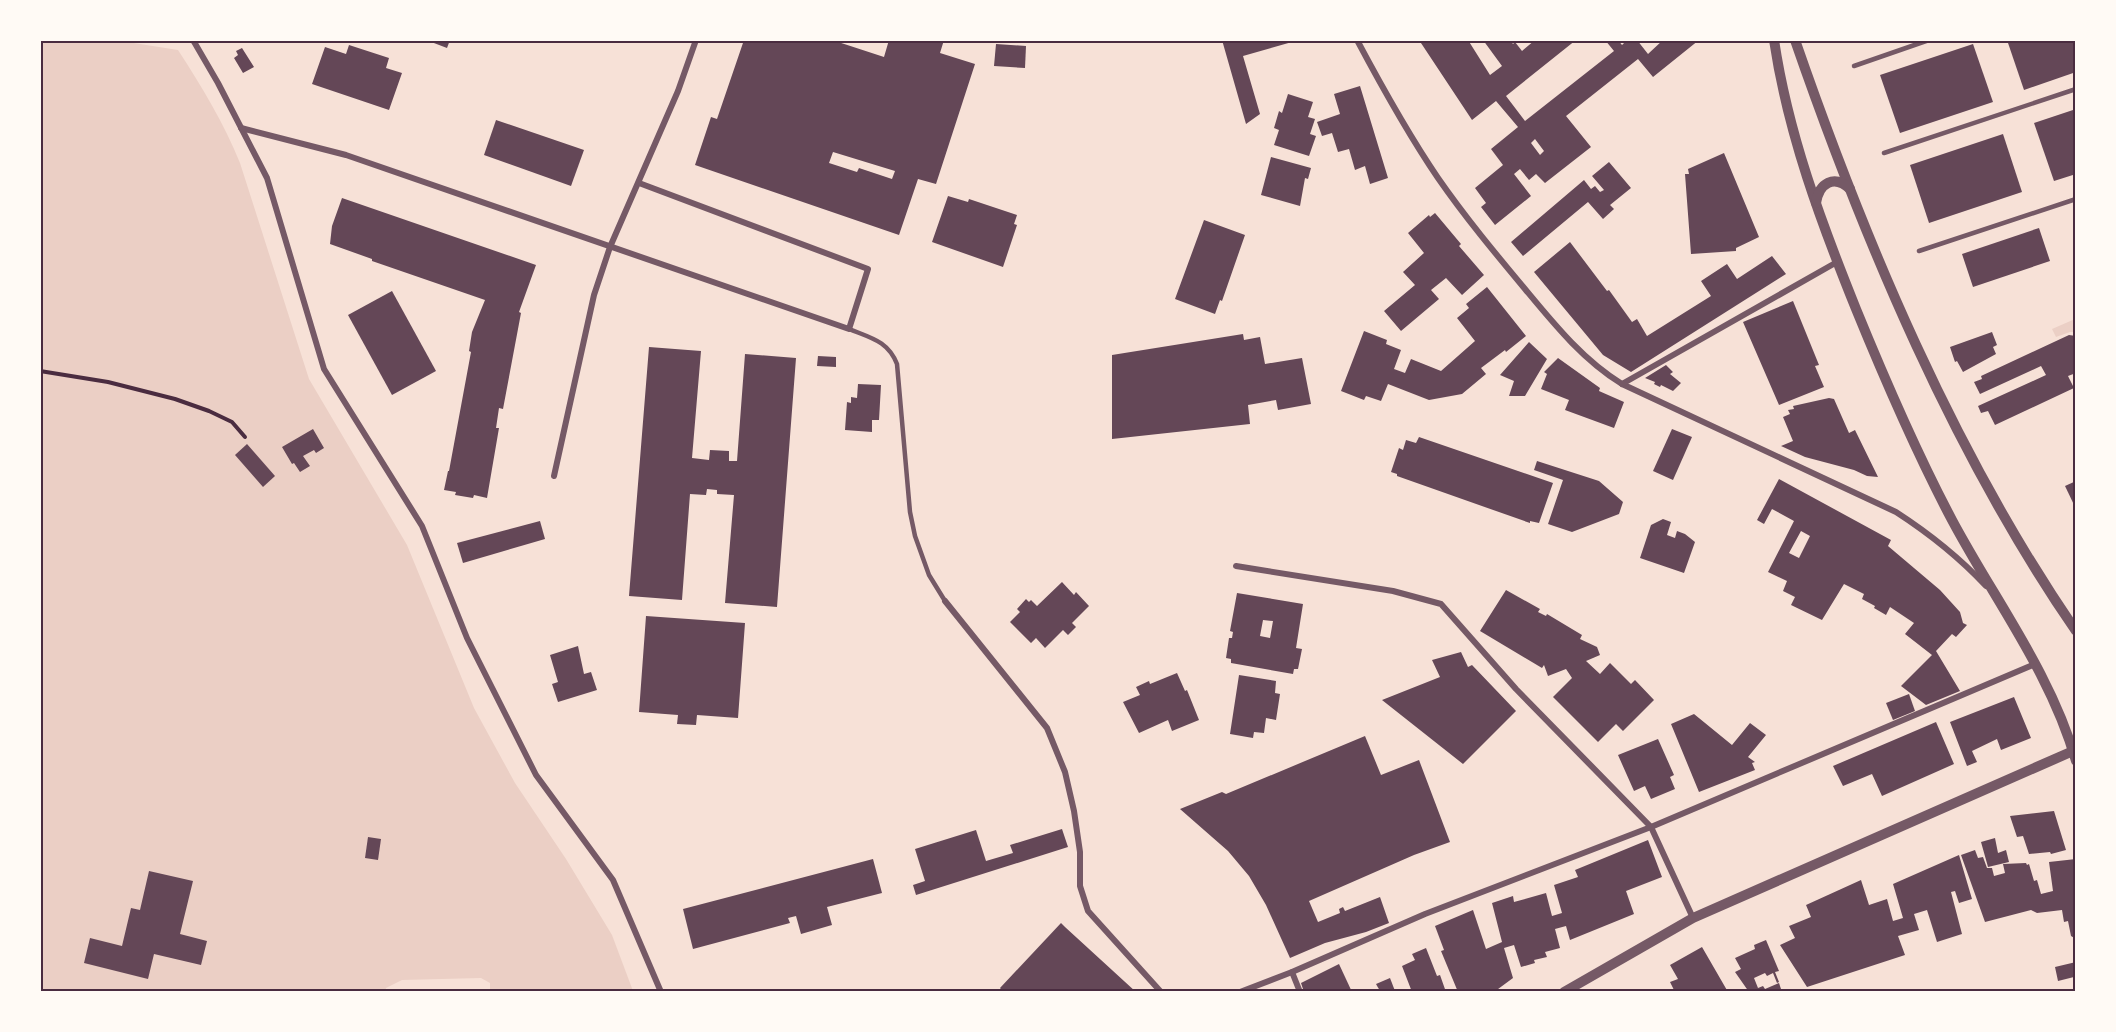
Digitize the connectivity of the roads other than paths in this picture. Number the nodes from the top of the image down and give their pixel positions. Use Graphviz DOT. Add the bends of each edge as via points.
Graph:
graph roads {
  1 [pos="193,40"];
  2 [pos="696,40"];
  3 [pos="1357,40"];
  4 [pos="1774,40"];
  5 [pos="1795,40"];
  6 [pos="1929,40"];
  7 [pos="1854,66"];
  8 [pos="2076,89"];
  9 [pos="241,129"];
  10 [pos="1884,153"];
  11 [pos="639,183"];
  12 [pos="1850,189"];
  13 [pos="2076,199"];
  14 [pos="1816,203"];
  15 [pos="610,247"];
  16 [pos="1919,251"];
  17 [pos="1837,262"];
  18 [pos="849,330"];
  19 [pos="1622,384"];
  20 [pos="554,476"];
  21 [pos="1236,566"];
  22 [pos="1995,596"];
  23 [pos="945,601"];
  24 [pos="2076,631"];
  25 [pos="2036,664"];
  26 [pos="2074,756"];
  27 [pos="1651,827"];
  28 [pos="1693,918"];
  29 [pos="1292,972"];
  30 [pos="661,992"];
  31 [pos="1161,992"];
  32 [pos="1240,992"];
  33 [pos="1300,992"];
  34 [pos="1564,992"];
  1 -- 9 [label="street"];
  2 -- 11 [label="street"];
  3 -- 19 [label="street" via="1416,143 1463,213 1569,340 1602,372"];
  4 -- 14 [label="street" via="1790,122"];
  5 -- 12 [label="street"];
  6 -- 7 [label="lane"];
  8 -- 10 [label="lane"];
  9 -- 15 [label="street" via="345,155"];
  9 -- 30 [label="street" via="267,178 324,369 422,526 467,638 536,775 613,880"];
  11 -- 15 [label="street"];
  11 -- 18 [label="street" via="868,269"];
  12 -- 14 [label="street" via="1843,183 1828,183 1818,193"];
  12 -- 24 [label="street" via="1919,352 1960,434"];
  13 -- 16 [label="lane"];
  14 -- 17 [label="street"];
  15 -- 18 [label="street"];
  15 -- 20 [label="street" via="594,295"];
  17 -- 19 [label="street"];
  17 -- 22 [label="street" via="1916,445"];
  18 -- 23 [label="lane" via="877,340 892,351 897,364 910,512 929,575"];
  19 -- 22 [label="street" via="1896,512 1932,535"];
  21 -- 27 [label="street" via="1393,591 1441,604 1516,689"];
  22 -- 25 [label="street"];
  23 -- 31 [label="street" via="1047,728 1065,772 1074,811 1080,885 1088,911"];
  25 -- 26 [label="street"];
  25 -- 27 [label="street"];
  26 -- 28 [label="street"];
  27 -- 28 [label="street"];
  27 -- 29 [label="street" via="1425,914"];
  28 -- 34 [label="street"];
  29 -- 32 [label="street"];
  29 -- 33 [label="street"];
}
